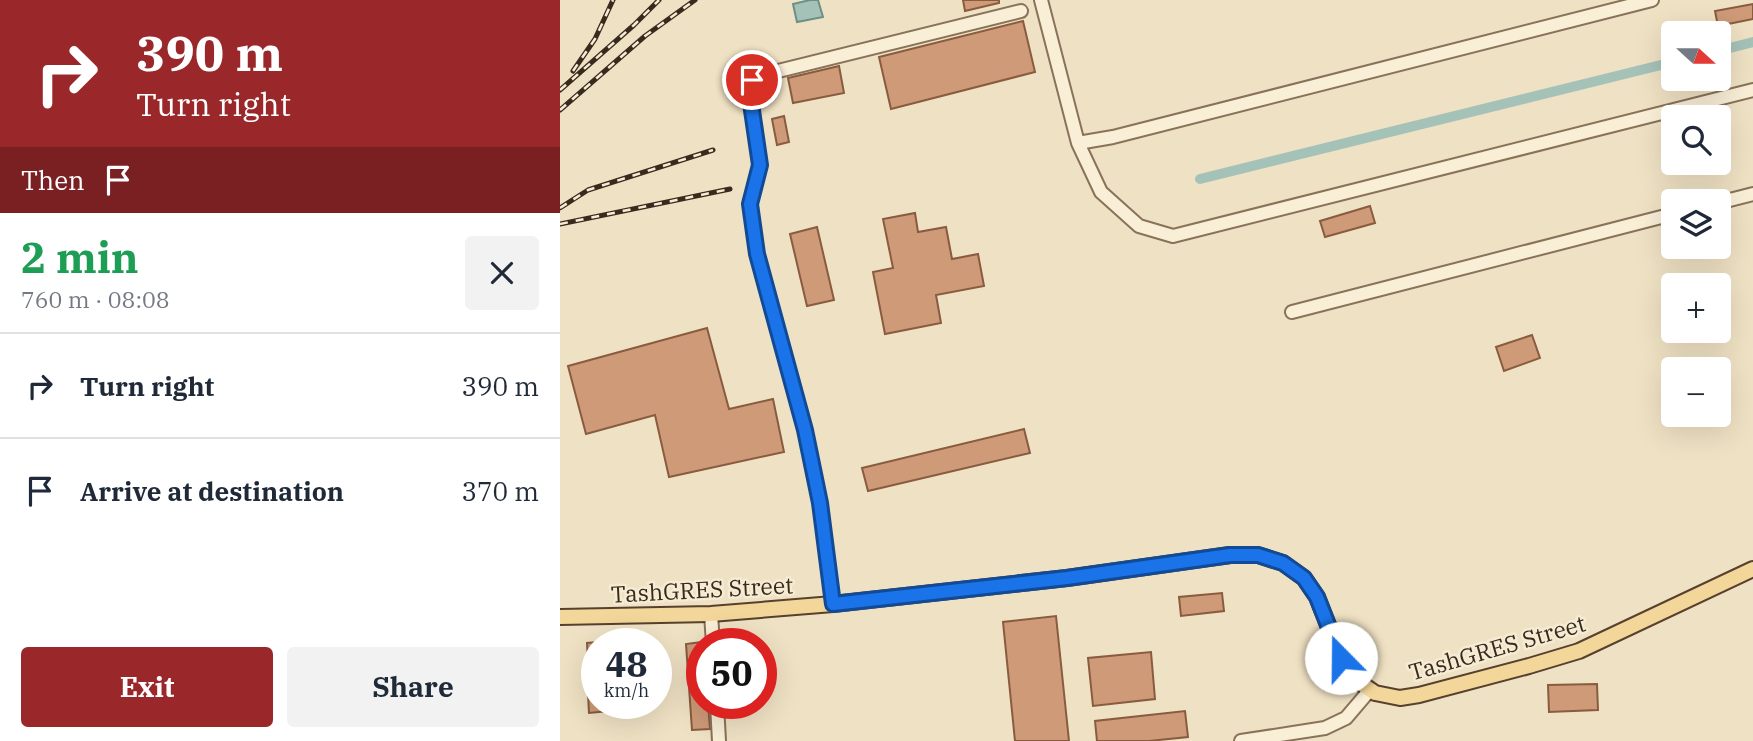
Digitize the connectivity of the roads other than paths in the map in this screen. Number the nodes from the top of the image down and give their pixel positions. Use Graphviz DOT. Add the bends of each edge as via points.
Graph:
graph roads {
  1 [pos="1041,0"];
  2 [pos="1652,0"];
  3 [pos="1021,11"];
  4 [pos="1753,90"];
  5 [pos="1078,143"];
  6 [pos="1753,194"];
  7 [pos="1731,200"];
  8 [pos="1661,217"];
  9 [pos="1292,312"];
  10 [pos="1753,569"];
  11 [pos="833,604"];
  12 [pos="711,614"];
  13 [pos="560,618"];
  14 [pos="712,628"];
  15 [pos="1369,691"];
  16 [pos="718,719"];
  17 [pos="719,741"];
  18 [pos="1241,741"];
  1 -- 5 [label="street"];
  2 -- 5 [label="street"];
  3 -- 11 [label="street" via="752,80 749,90 760,165 750,204 757,254 805,430"];
  4 -- 5 [label="street" via="1173,236 1139,226 1101,192"];
  6 -- 7 [label="street"];
  8 -- 9 [label="street"];
  10 -- 15 [label="main road, TashGRES Street" via="1578,651 1419,695 1393,698"];
  11 -- 12 [label="main road, TashGRES Street"];
  11 -- 15 [label="main road, TashGRES Street" via="1258,555 1283,563 1304,578 1317,597 1345,667"];
  12 -- 13 [label="main road, TashGRES Street"];
  12 -- 14 [label="street"];
  15 -- 18 [label="street" via="1346,718 1325,728"];
  16 -- 17 [label="street"];
}
